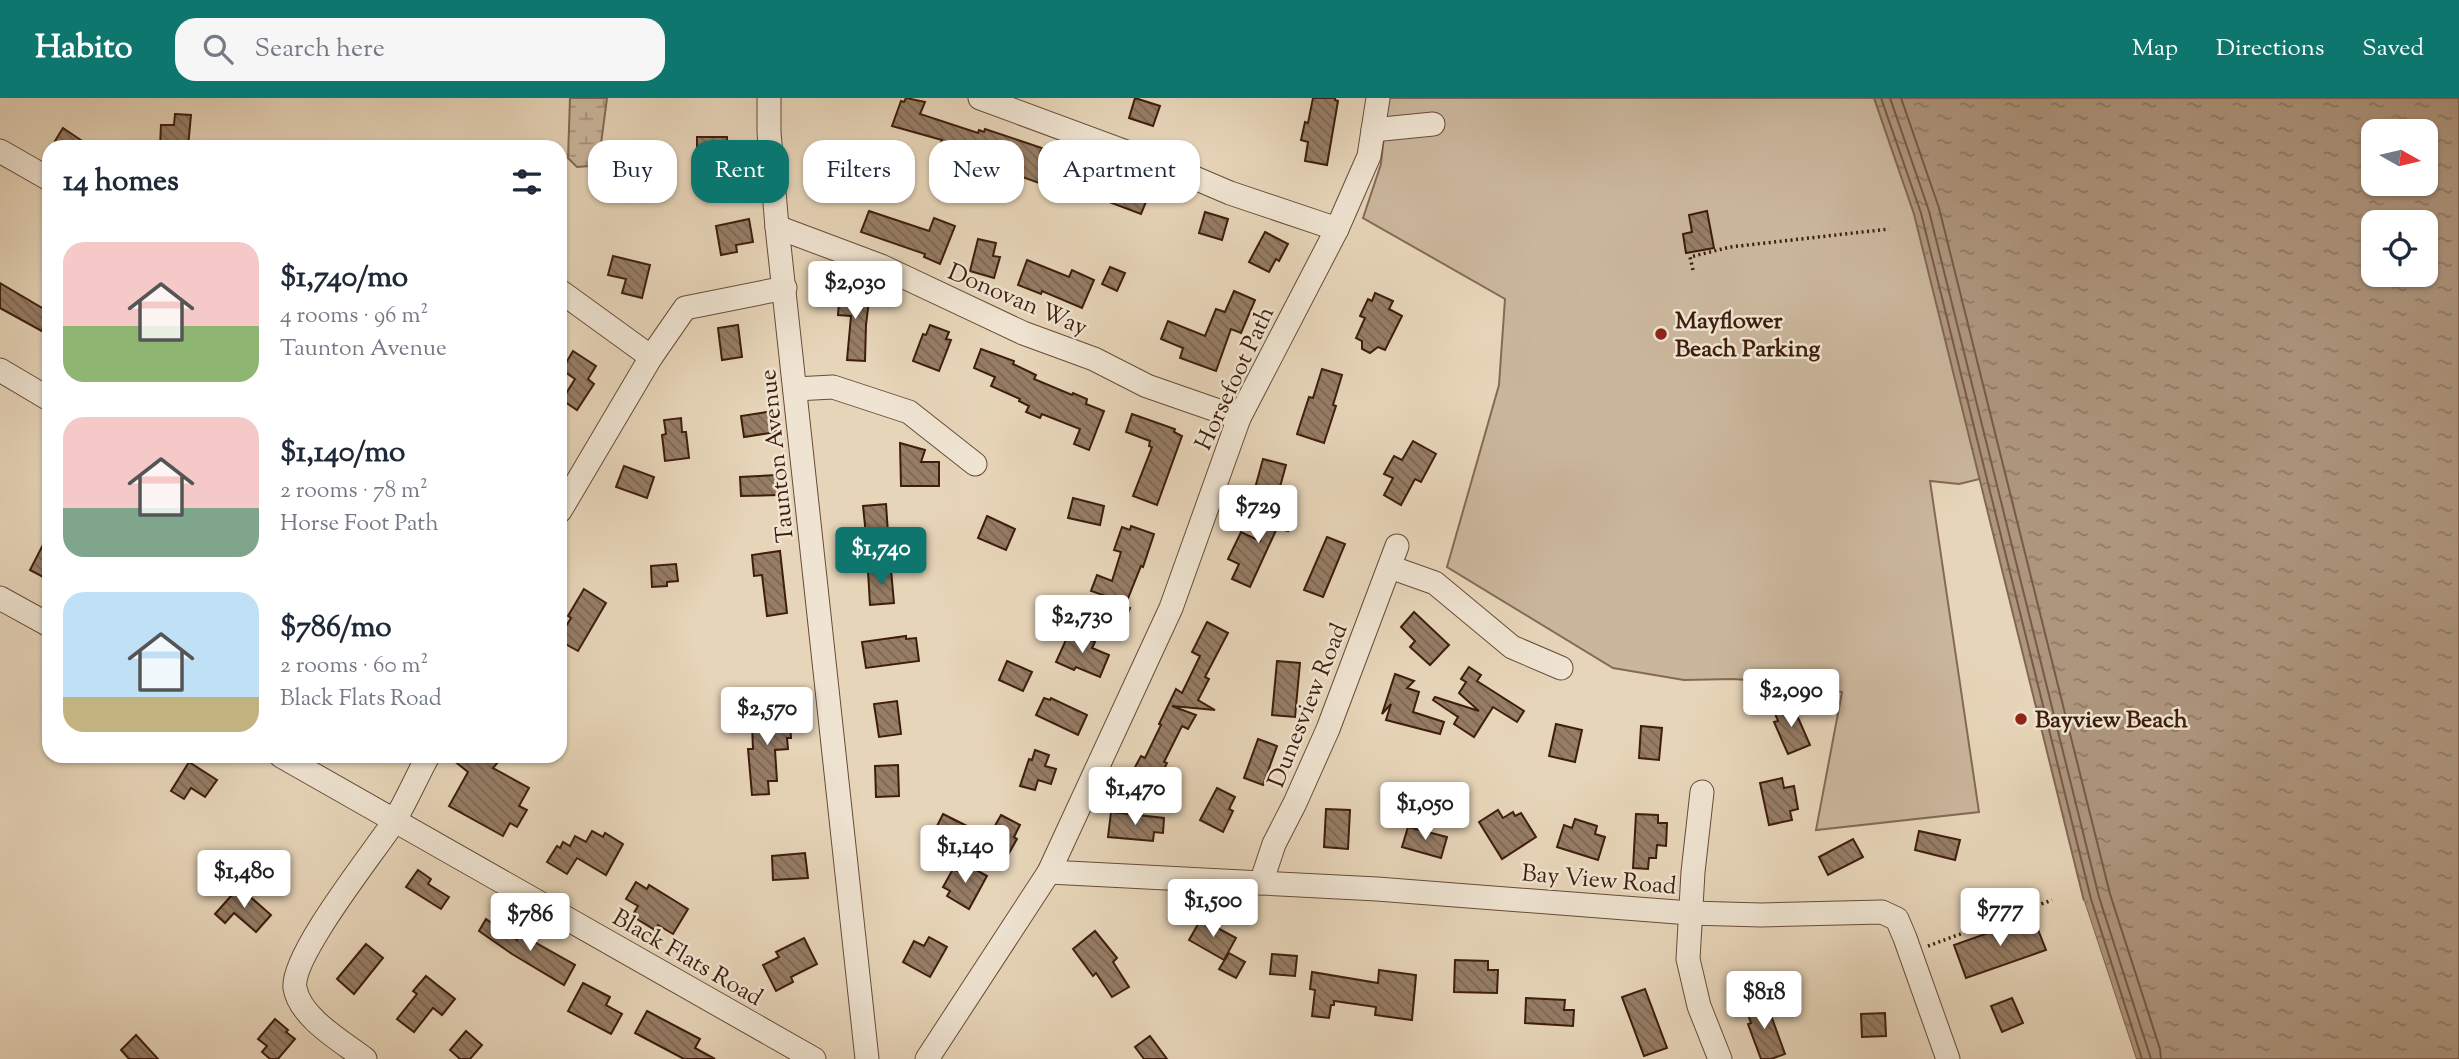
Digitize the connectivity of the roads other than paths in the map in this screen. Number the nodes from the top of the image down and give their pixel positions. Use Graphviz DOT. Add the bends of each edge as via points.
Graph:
graph roads {
  1 [pos="769,98"];
  2 [pos="980,98"];
  3 [pos="1378,98"];
  4 [pos="1433,124"];
  5 [pos="1373,130"];
  6 [pos="0,150"];
  7 [pos="42,175"];
  8 [pos="777,227"];
  9 [pos="1337,229"];
  10 [pos="785,288"];
  11 [pos="567,296"];
  12 [pos="651,357"];
  13 [pos="0,370"];
  14 [pos="796,389"];
  15 [pos="42,395"];
  16 [pos="1238,418"];
  17 [pos="975,464"];
  18 [pos="567,498"];
  19 [pos="0,598"];
  20 [pos="42,621"];
  21 [pos="1561,668"];
  22 [pos="293,763"];
  23 [pos="424,763"];
  24 [pos="1702,792"];
  25 [pos="394,820"];
  26 [pos="1049,872"];
  27 [pos="1261,883"];
  28 [pos="1690,913"];
  29 [pos="365,1059"];
  30 [pos="814,1059"];
  31 [pos="867,1059"];
  32 [pos="927,1059"];
  33 [pos="1720,1059"];
  34 [pos="1948,1059"];
  1 -- 8 [label="street, Taunton Avenue"];
  2 -- 9 [label="street"];
  3 -- 5 [label="street, Horsefoot Path"];
  4 -- 5 [label="street"];
  5 -- 9 [label="street, Horsefoot Path" via="1369,156"];
  6 -- 7 [label="street"];
  8 -- 10 [label="street, Taunton Avenue"];
  8 -- 16 [label="street, Donovan Way" via="881,266 1138,382"];
  9 -- 16 [label="street, Horsefoot Path"];
  10 -- 12 [label="street" via="685,308"];
  10 -- 14 [label="street, Taunton Avenue"];
  11 -- 12 [label="street"];
  12 -- 18 [label="street"];
  13 -- 15 [label="street"];
  14 -- 17 [label="street" via="832,387 909,412"];
  14 -- 31 [label="street, Taunton Avenue"];
  16 -- 26 [label="street, Horsefoot Path" via="1171,608"];
  19 -- 20 [label="street"];
  21 -- 27 [label="street, Dunesview Road" via="1512,647 1435,583 1394,557 1325,736 1274,844"];
  22 -- 25 [label="street, Black Flats Road"];
  23 -- 25 [label="street"];
  24 -- 28 [label="street"];
  25 -- 29 [label="street" via="309,946 294,978 302,1006 321,1027"];
  25 -- 30 [label="street, Black Flats Road"];
  26 -- 27 [label="street, Bay View Road"];
  26 -- 32 [label="street, Horsefoot Path"];
  27 -- 28 [label="street, Bay View Road"];
  28 -- 33 [label="street" via="1690,972"];
  28 -- 34 [label="street, Bay View Road" via="1882,912 1896,919"];
}
